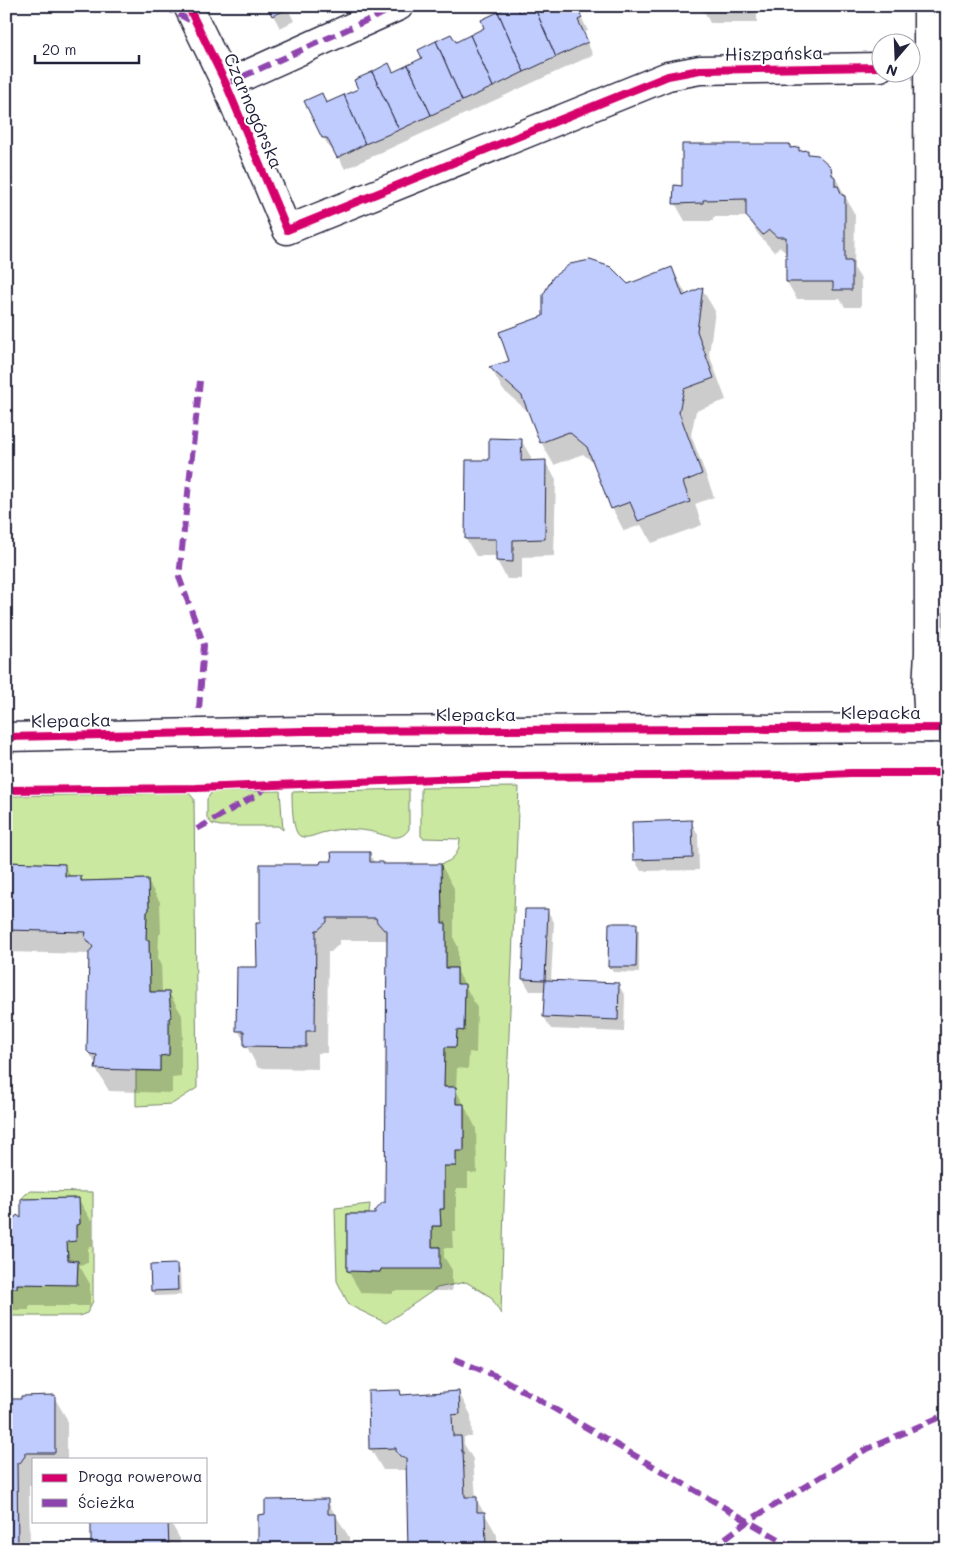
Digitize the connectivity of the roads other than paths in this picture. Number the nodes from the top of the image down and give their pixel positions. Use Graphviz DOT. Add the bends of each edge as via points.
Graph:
graph roads {
  1 [pos="188,6"];
  2 [pos="400,6"];
  3 [pos="928,6"];
  4 [pos="870,67"];
  5 [pos="928,67"];
  6 [pos="226,84"];
  7 [pos="287,230"];
  8 [pos="938,728"];
  9 [pos="6,737"];
  1 -- 6 [label="street, Czarnogórska"];
  2 -- 6 [label="street"];
  3 -- 5 [label="street"];
  4 -- 7 [label="street, Hiszpańska" via="700,70 668,76"];
  5 -- 8 [label="street" via="930,652 927,687"];
  6 -- 7 [label="street, Czarnogórska"];
  8 -- 9 [label="street, Klepacka" via="304,731"];
}
